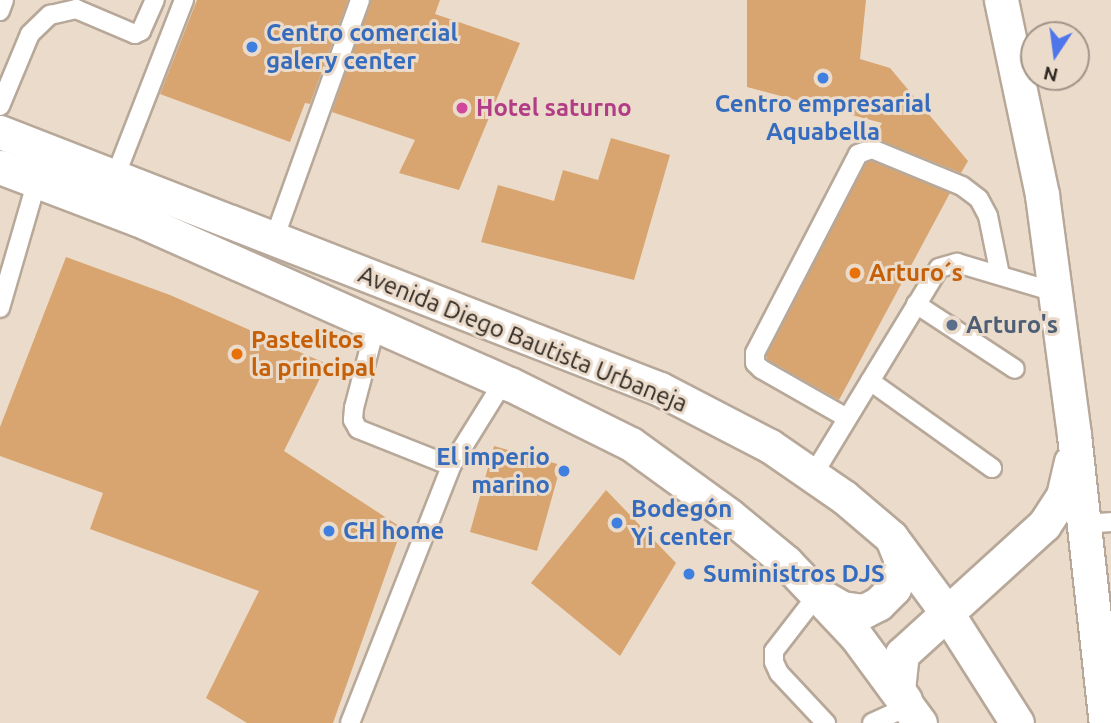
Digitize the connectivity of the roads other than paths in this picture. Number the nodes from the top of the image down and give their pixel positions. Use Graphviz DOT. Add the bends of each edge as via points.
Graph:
graph roads {
  1 [pos="5,0"];
  2 [pos="155,0"];
  3 [pos="184,0"];
  4 [pos="360,0"];
  5 [pos="1001,0"];
  6 [pos="0,11"];
  7 [pos="0,106"];
  8 [pos="0,132"];
  9 [pos="0,167"];
  10 [pos="115,177"];
  11 [pos="37,181"];
  12 [pos="274,239"];
  13 [pos="1000,275"];
  14 [pos="1055,292"];
  15 [pos="916,304"];
  16 [pos="0,308"];
  17 [pos="376,324"];
  18 [pos="1015,369"];
  19 [pos="870,381"];
  20 [pos="504,382"];
  21 [pos="847,418"];
  22 [pos="1074,435"];
  23 [pos="451,466"];
  24 [pos="992,468"];
  25 [pos="813,475"];
  26 [pos="1097,523"];
  27 [pos="891,537"];
  28 [pos="818,594"];
  29 [pos="947,613"];
  30 [pos="915,714"];
  31 [pos="350,723"];
  32 [pos="826,723"];
  33 [pos="872,723"];
  34 [pos="1017,723"];
  35 [pos="1106,723"];
  1 -- 6 [label="lane"];
  2 -- 7 [label="lane" via="141,31 135,34 76,9 50,15 30,34"];
  3 -- 10 [label="lane"];
  4 -- 12 [label="lane"];
  5 -- 14 [label="street" via="1042,195"];
  8 -- 10 [label="street, Avenida Diego Bautista Urbaneja"];
  9 -- 11 [label="street, Avenida Diego Bautista Urbaneja"];
  10 -- 12 [label="street, Avenida Diego Bautista Urbaneja"];
  11 -- 16 [label="lane"];
  11 -- 17 [label="street, Avenida Diego Bautista Urbaneja"];
  12 -- 25 [label="street, Avenida Diego Bautista Urbaneja" via="660,389 770,446"];
  13 -- 14 [label="lane"];
  13 -- 15 [label="lane" via="957,263 939,268"];
  13 -- 21 [label="lane" via="988,216 979,199 962,186 873,149 858,153 755,353 755,363 761,369"];
  14 -- 22 [label="street"];
  15 -- 18 [label="lane"];
  15 -- 19 [label="lane"];
  17 -- 20 [label="street, Avenida Diego Bautista Urbaneja"];
  17 -- 23 [label="lane" via="362,367 354,420 358,429"];
  19 -- 21 [label="lane"];
  19 -- 24 [label="lane"];
  20 -- 23 [label="lane"];
  20 -- 28 [label="street, Avenida Diego Bautista Urbaneja" via="631,444 730,516"];
  21 -- 25 [label="lane"];
  22 -- 26 [label="street"];
  22 -- 29 [label="street" via="1070,472 1056,510"];
  23 -- 31 [label="lane"];
  25 -- 27 [label="street, Avenida Diego Bautista Urbaneja"];
  26 -- 35 [label="street"];
  27 -- 28 [label="street" via="900,571 894,588 878,604 864,611 842,608"];
  27 -- 29 [label="street, Avenida Diego Bautista Urbaneja"];
  28 -- 30 [label="street, Avenida Diego Bautista Urbaneja"];
  28 -- 32 [label="lane" via="774,651 774,662"];
  29 -- 30 [label="street" via="902,654 898,690"];
  29 -- 34 [label="street, Avenida Diego Bautista Urbaneja"];
  30 -- 33 [label="lane"];
}
